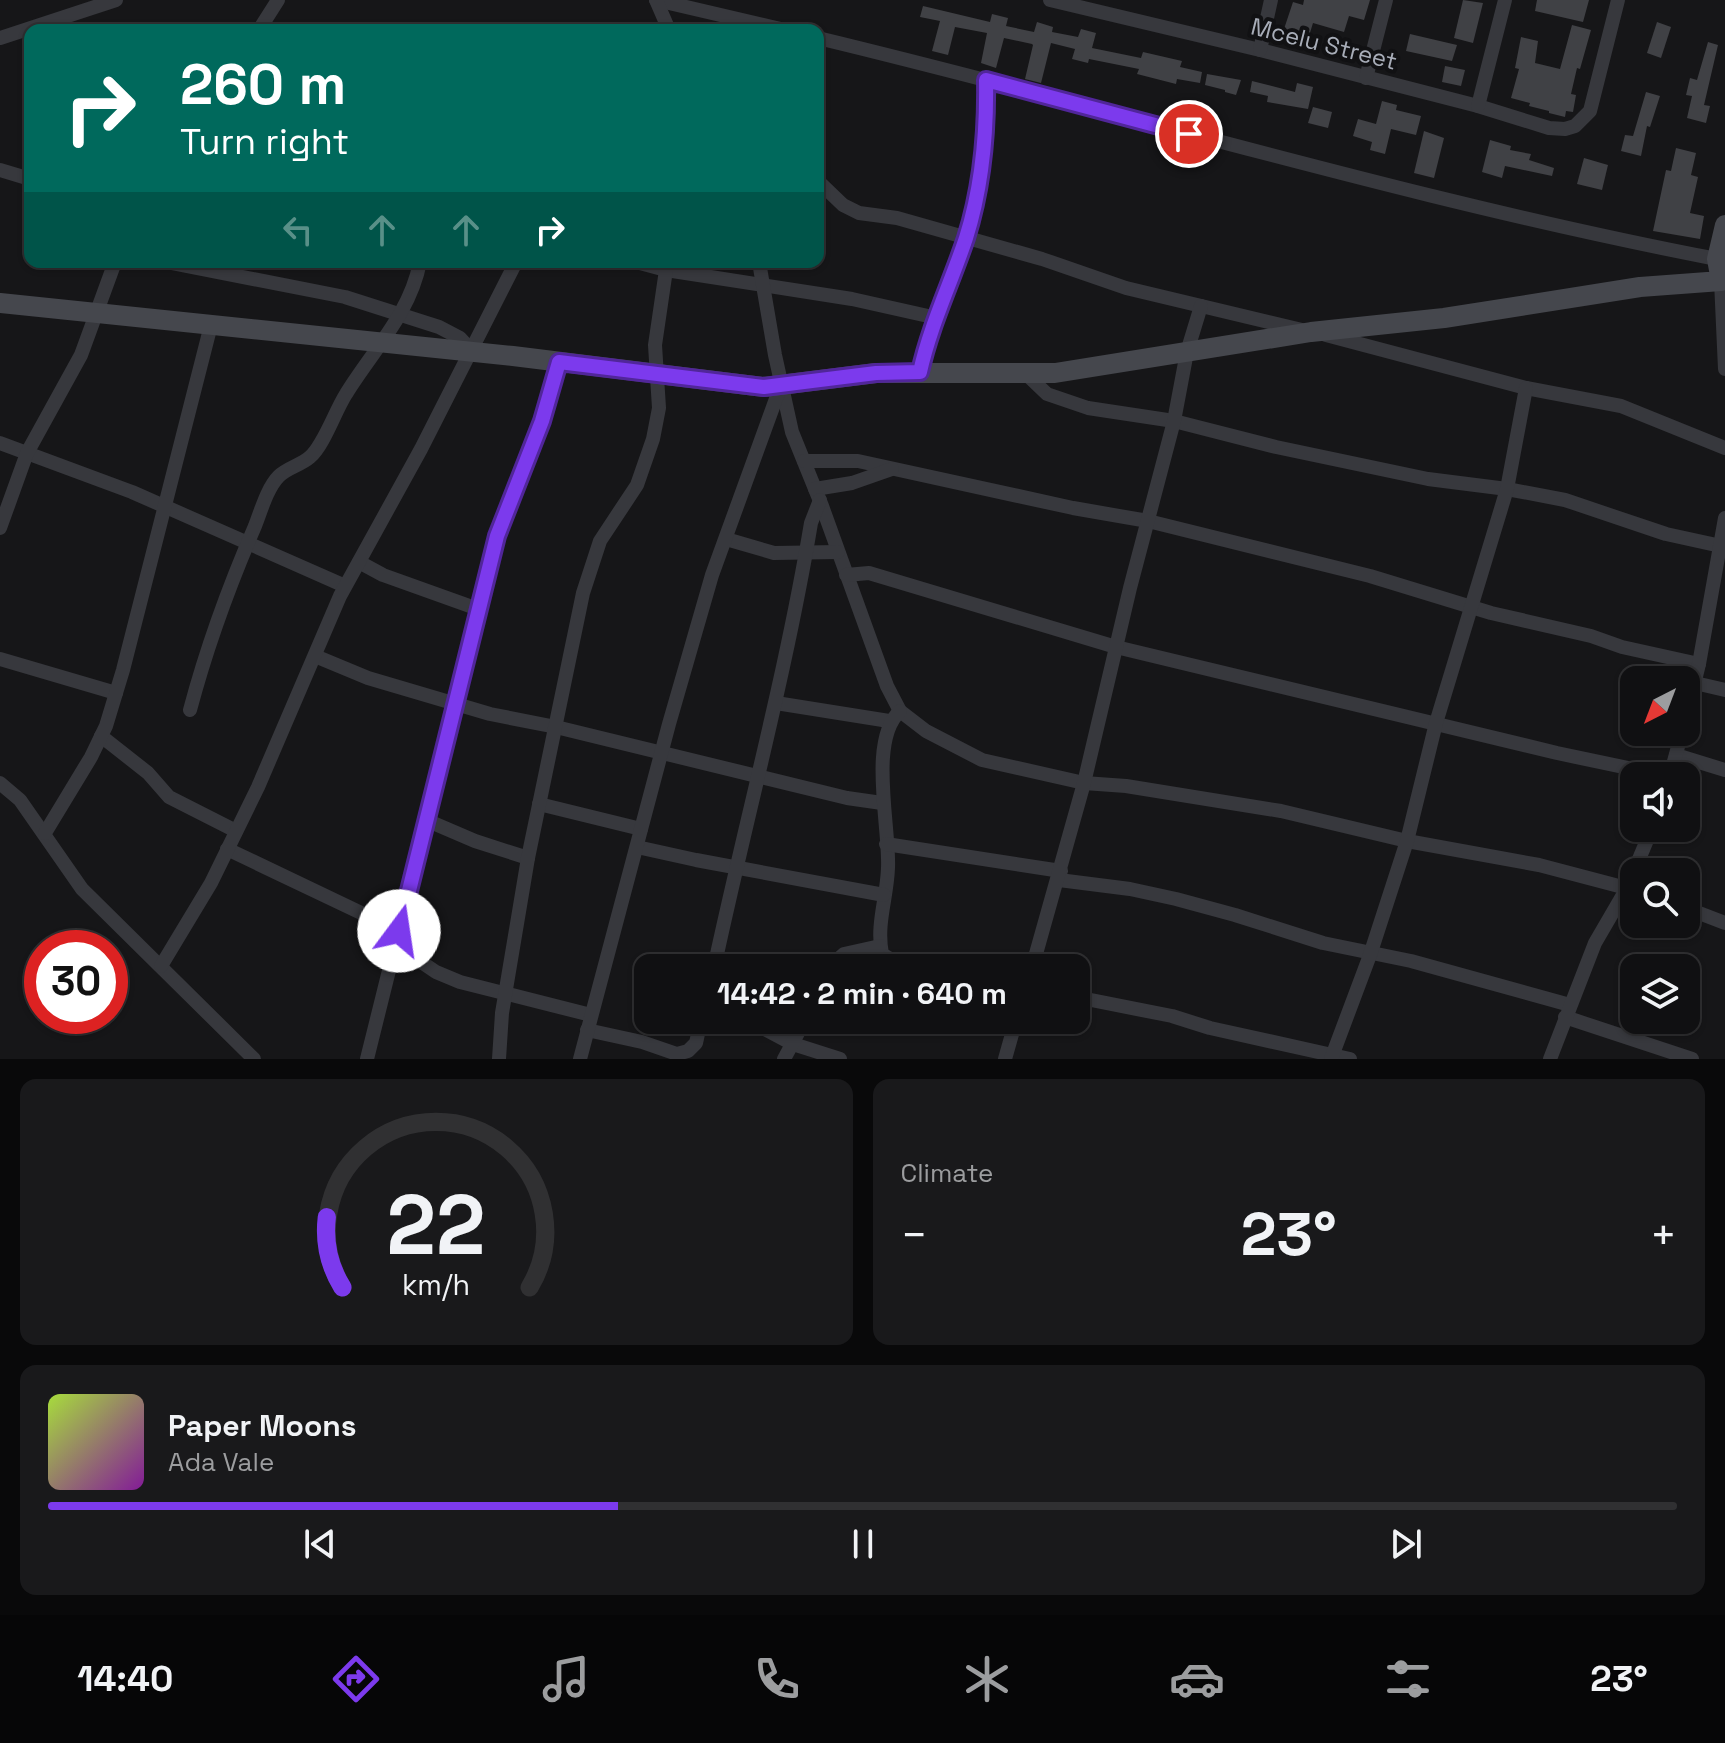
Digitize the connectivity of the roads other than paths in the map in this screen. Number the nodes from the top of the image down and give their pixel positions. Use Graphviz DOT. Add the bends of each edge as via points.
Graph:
graph roads {
  1 [pos="116,0"];
  2 [pos="278,0"];
  3 [pos="1050,0"];
  4 [pos="1271,0"];
  5 [pos="1386,0"];
  6 [pos="1505,0"];
  7 [pos="1618,0"];
  8 [pos="43,24"];
  9 [pos="263,24"];
  10 [pos="666,24"];
  11 [pos="759,24"];
  12 [pos="24,30"];
  13 [pos="0,38"];
  14 [pos="824,40"];
  15 [pos="1260,50"];
  16 [pos="1366,78"];
  17 [pos="986,80"];
  18 [pos="1478,106"];
  19 [pos="0,170"];
  20 [pos="24,177"];
  21 [pos="824,187"];
  22 [pos="1725,225"];
  23 [pos="966,236"];
  24 [pos="1717,259"];
  25 [pos="113,268"];
  26 [pos="197,268"];
  27 [pos="418,268"];
  28 [pos="513,268"];
  29 [pos="658,268"];
  30 [pos="760,268"];
  31 [pos="666,270"];
  32 [pos="1723,283"];
  33 [pos="764,284"];
  34 [pos="0,303"];
  35 [pos="1201,306"];
  36 [pos="96,313"];
  37 [pos="401,314"];
  38 [pos="937,318"];
  39 [pos="211,325"];
  40 [pos="1311,332"];
  41 [pos="383,343"];
  42 [pos="473,352"];
  43 [pos="1187,352"];
  44 [pos="559,362"];
  45 [pos="1725,369"];
  46 [pos="920,372"];
  47 [pos="1024,372"];
  48 [pos="657,375"];
  49 [pos="782,385"];
  50 [pos="1526,388"];
  51 [pos="1174,421"];
  52 [pos="0,443"];
  53 [pos="1725,448"];
  54 [pos="27,453"];
  55 [pos="804,461"];
  56 [pos="892,469"];
  57 [pos="1507,489"];
  58 [pos="818,494"];
  59 [pos="164,507"];
  60 [pos="1725,518"];
  61 [pos="1148,521"];
  62 [pos="0,528"];
  63 [pos="726,539"];
  64 [pos="247,544"];
  65 [pos="1723,547"];
  66 [pos="806,552"];
  67 [pos="838,552"];
  68 [pos="359,562"];
  69 [pos="846,575"];
  70 [pos="345,586"];
  71 [pos="1471,606"];
  72 [pos="478,609"];
  73 [pos="1116,647"];
  74 [pos="315,656"];
  75 [pos="0,659"];
  76 [pos="1699,664"];
  77 [pos="1700,684"];
  78 [pos="1725,690"];
  79 [pos="116,693"];
  80 [pos="454,703"];
  81 [pos="776,703"];
  82 [pos="190,710"];
  83 [pos="895,716"];
  84 [pos="1436,723"];
  85 [pos="556,727"];
  86 [pos="101,736"];
  87 [pos="1678,746"];
  88 [pos="661,755"];
  89 [pos="1676,755"];
  90 [pos="1673,762"];
  91 [pos="1620,766"];
  92 [pos="1725,770"];
  93 [pos="759,778"];
  94 [pos="0,783"];
  95 [pos="1084,783"];
  96 [pos="882,803"];
  97 [pos="539,804"];
  98 [pos="426,820"];
  99 [pos="641,829"];
  100 [pos="236,831"];
  101 [pos="45,833"];
  102 [pos="1407,841"];
  103 [pos="886,844"];
  104 [pos="637,847"];
  105 [pos="227,849"];
  106 [pos="528,858"];
  107 [pos="735,867"];
  108 [pos="1060,875"];
  109 [pos="1620,886"];
  110 [pos="884,895"];
  111 [pos="1620,906"];
  112 [pos="1700,913"];
  113 [pos="1725,923"];
  114 [pos="397,938"];
  115 [pos="880,946"];
  116 [pos="717,954"];
  117 [pos="844,954"];
  118 [pos="882,954"];
  119 [pos="1036,954"];
  120 [pos="1370,955"];
  121 [pos="161,966"];
  122 [pos="505,993"];
  123 [pos="1090,1000"];
  124 [pos="1568,1011"];
  125 [pos="589,1023"];
  126 [pos="698,1034"];
  127 [pos="774,1034"];
  128 [pos="798,1034"];
  129 [pos="1012,1034"];
  130 [pos="793,1044"];
  131 [pos="1332,1057"];
  132 [pos="254,1059"];
  133 [pos="367,1059"];
  134 [pos="499,1059"];
  135 [pos="580,1059"];
  136 [pos="784,1059"];
  137 [pos="840,1059"];
  138 [pos="1005,1059"];
  139 [pos="1350,1059"];
  140 [pos="1550,1059"];
  141 [pos="1692,1059"];
  1 -- 8 [label="street"];
  2 -- 9 [label="street"];
  3 -- 15 [label="street, Mcelu Street"];
  4 -- 15 [label="street"];
  5 -- 16 [label="street"];
  6 -- 18 [label="street"];
  7 -- 18 [label="street, Mcelu Street" via="1584,120 1565,129 1549,128"];
  10 -- 11 [label="street" via="656,0"];
  12 -- 13 [label="street"];
  14 -- 17 [label="street"];
  15 -- 16 [label="street, Mcelu Street"];
  16 -- 18 [label="street, Mcelu Street"];
  17 -- 23 [label="street" via="987,129"];
  17 -- 24 [label="street" via="1461,201"];
  19 -- 20 [label="street"];
  21 -- 23 [label="street" via="859,213"];
  22 -- 24 [label="street"];
  23 -- 35 [label="street" via="1126,288"];
  23 -- 38 [label="street"];
  24 -- 32 [label="street"];
  25 -- 36 [label="street"];
  26 -- 37 [label="street" via="345,297"];
  27 -- 37 [label="street"];
  28 -- 42 [label="street"];
  29 -- 31 [label="street"];
  30 -- 33 [label="street"];
  31 -- 33 [label="street"];
  31 -- 48 [label="street" via="655,345"];
  32 -- 40 [label="street" via="1640,287 1444,318"];
  32 -- 45 [label="street"];
  33 -- 38 [label="street"];
  33 -- 49 [label="street"];
  34 -- 36 [label="street"];
  35 -- 40 [label="street"];
  35 -- 43 [label="street"];
  36 -- 39 [label="street"];
  36 -- 54 [label="street" via="81,355"];
  37 -- 41 [label="street"];
  37 -- 42 [label="street" via="460,338"];
  38 -- 46 [label="street"];
  39 -- 41 [label="street"];
  39 -- 59 [label="street"];
  40 -- 43 [label="street"];
  40 -- 50 [label="street"];
  41 -- 42 [label="street"];
  41 -- 64 [label="street" via="346,393 311,456 279,476"];
  42 -- 44 [label="street"];
  42 -- 68 [label="street"];
  43 -- 47 [label="street" via="1055,373"];
  43 -- 51 [label="street"];
  44 -- 48 [label="street"];
  44 -- 72 [label="street" via="497,536"];
  46 -- 47 [label="street"];
  46 -- 49 [label="street"];
  47 -- 51 [label="street" via="1047,394 1074,403"];
  48 -- 49 [label="street"];
  48 -- 85 [label="street" via="659,408 653,439 637,485 600,541 583,593"];
  49 -- 55 [label="street"];
  49 -- 63 [label="street"];
  50 -- 53 [label="street" via="1621,406"];
  50 -- 57 [label="street"];
  51 -- 57 [label="street" via="1428,479"];
  51 -- 61 [label="street"];
  52 -- 54 [label="street"];
  54 -- 59 [label="street"];
  54 -- 62 [label="street"];
  55 -- 56 [label="street" via="858,461"];
  55 -- 58 [label="street"];
  56 -- 58 [label="street"];
  56 -- 61 [label="street"];
  57 -- 65 [label="street" via="1565,500"];
  57 -- 71 [label="street"];
  58 -- 66 [label="street"];
  58 -- 67 [label="street"];
  59 -- 64 [label="street"];
  59 -- 79 [label="street"];
  60 -- 65 [label="street"];
  61 -- 71 [label="street"];
  61 -- 73 [label="street"];
  63 -- 66 [label="street" via="774,553"];
  63 -- 88 [label="street"];
  64 -- 70 [label="street"];
  64 -- 82 [label="street" via="206,649"];
  65 -- 76 [label="street"];
  66 -- 67 [label="street"];
  66 -- 81 [label="street"];
  67 -- 69 [label="street"];
  68 -- 70 [label="street"];
  68 -- 72 [label="street"];
  69 -- 73 [label="street" via="869,573"];
  69 -- 83 [label="street"];
  70 -- 74 [label="street"];
  71 -- 76 [label="street"];
  71 -- 84 [label="street"];
  72 -- 80 [label="street"];
  73 -- 84 [label="street"];
  73 -- 95 [label="street"];
  74 -- 80 [label="street"];
  74 -- 100 [label="street"];
  75 -- 79 [label="street"];
  77 -- 78 [label="street"];
  79 -- 86 [label="street"];
  80 -- 85 [label="street"];
  80 -- 98 [label="street"];
  81 -- 83 [label="street"];
  81 -- 93 [label="street"];
  83 -- 95 [label="street" via="982,760"];
  83 -- 96 [label="street" via="884,761"];
  84 -- 91 [label="street"];
  84 -- 102 [label="street"];
  85 -- 88 [label="street"];
  85 -- 97 [label="street"];
  86 -- 100 [label="street" via="169,797"];
  86 -- 101 [label="street"];
  87 -- 89 [label="street"];
  88 -- 93 [label="street"];
  88 -- 99 [label="street"];
  89 -- 90 [label="street"];
  89 -- 92 [label="street"];
  93 -- 96 [label="street"];
  93 -- 107 [label="street"];
  94 -- 101 [label="street"];
  95 -- 102 [label="street" via="1281,811"];
  95 -- 108 [label="street"];
  96 -- 103 [label="street"];
  97 -- 99 [label="street"];
  97 -- 106 [label="street"];
  98 -- 106 [label="street"];
  98 -- 114 [label="street"];
  99 -- 104 [label="street"];
  100 -- 105 [label="street"];
  101 -- 121 [label="street" via="82,889"];
  102 -- 109 [label="street"];
  102 -- 120 [label="street"];
  103 -- 108 [label="street"];
  103 -- 110 [label="street"];
  104 -- 107 [label="street"];
  104 -- 125 [label="street"];
  105 -- 114 [label="street"];
  105 -- 121 [label="street"];
  106 -- 122 [label="street"];
  107 -- 110 [label="street"];
  107 -- 116 [label="street"];
  108 -- 119 [label="street"];
  108 -- 120 [label="street" via="1176,899"];
  110 -- 115 [label="street"];
  111 -- 124 [label="street" via="1595,943"];
  112 -- 113 [label="street"];
  114 -- 122 [label="street" via="436,972"];
  114 -- 133 [label="street"];
  115 -- 117 [label="street"];
  115 -- 118 [label="street"];
  120 -- 124 [label="street" via="1411,961"];
  120 -- 131 [label="street"];
  121 -- 132 [label="street"];
  122 -- 125 [label="street"];
  122 -- 134 [label="street"];
  123 -- 131 [label="street"];
  124 -- 140 [label="street"];
  124 -- 141 [label="street"];
  125 -- 126 [label="street" via="677,1054 688,1051"];
  125 -- 135 [label="street"];
  127 -- 130 [label="street"];
  128 -- 130 [label="street"];
  129 -- 138 [label="street"];
  130 -- 136 [label="street"];
  130 -- 137 [label="street"];
  131 -- 139 [label="street"];
}
